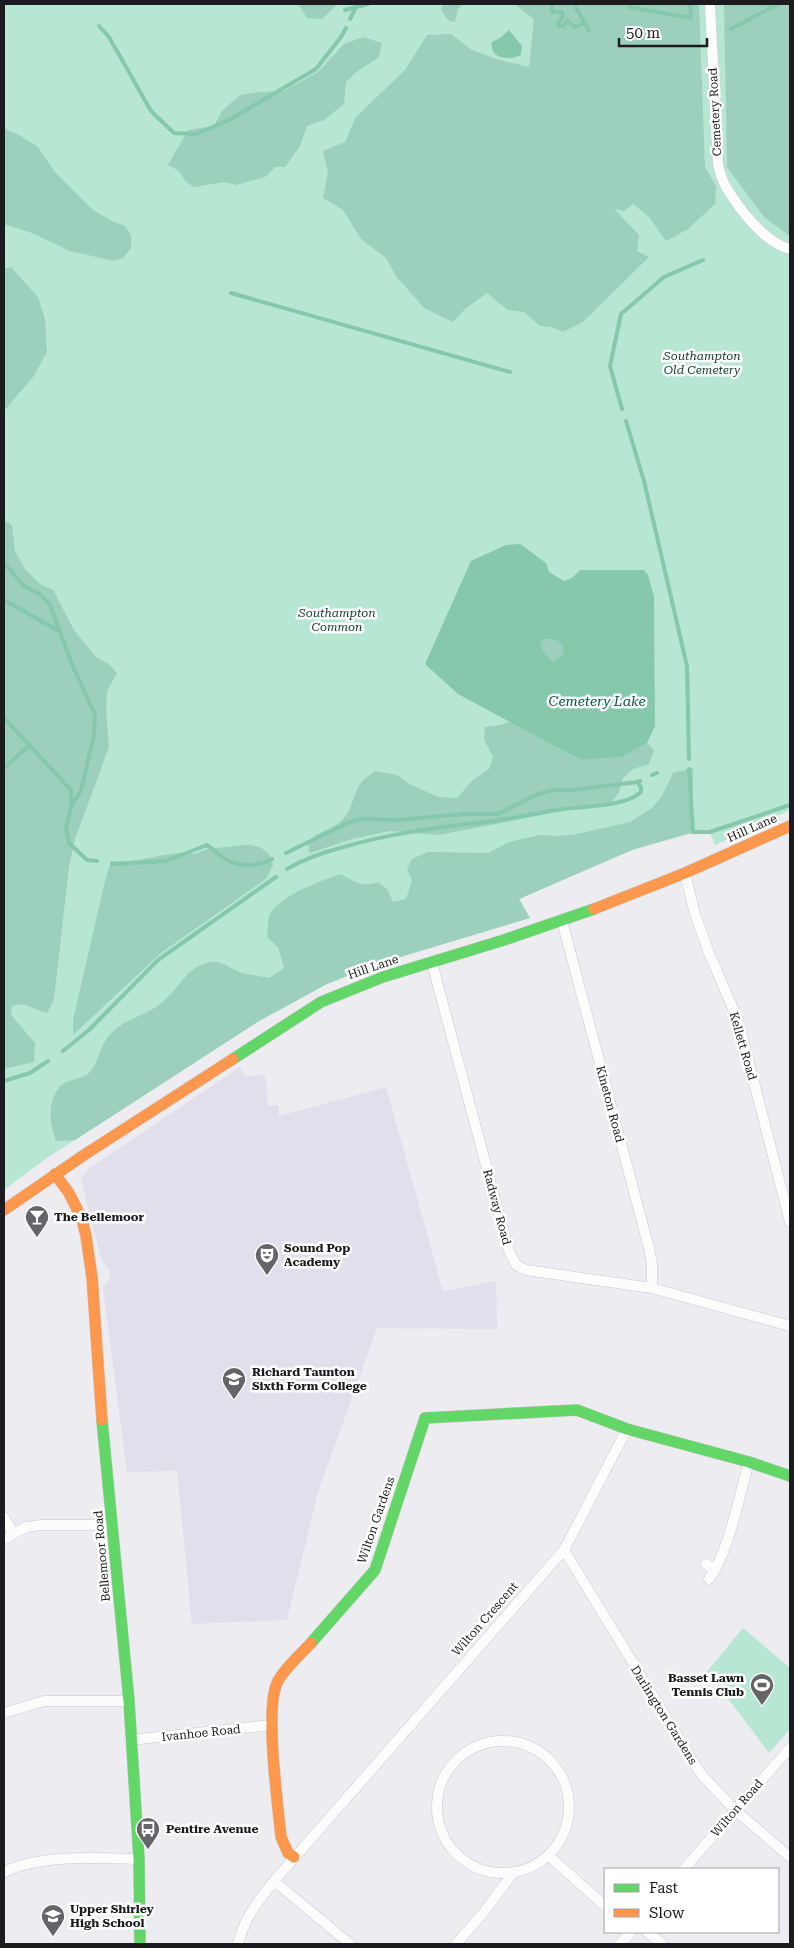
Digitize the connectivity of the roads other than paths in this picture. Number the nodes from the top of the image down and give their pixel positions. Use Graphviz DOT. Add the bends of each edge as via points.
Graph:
graph roads {
  1 [pos="710,4"];
  2 [pos="790,249"];
  3 [pos="790,826"];
  4 [pos="685,873"];
  5 [pos="562,920"];
  6 [pos="432,963"];
  7 [pos="55,1174"];
  8 [pos="4,1210"];
  9 [pos="790,1222"];
  10 [pos="652,1288"];
  11 [pos="790,1326"];
  12 [pos="627,1430"];
  13 [pos="749,1462"];
  14 [pos="790,1476"];
  15 [pos="4,1517"];
  16 [pos="113,1525"];
  17 [pos="14,1534"];
  18 [pos="4,1540"];
  19 [pos="564,1550"];
  20 [pos="706,1564"];
  21 [pos="716,1570"];
  22 [pos="709,1579"];
  23 [pos="129,1701"];
  24 [pos="4,1713"];
  25 [pos="272,1726"];
  26 [pos="130,1740"];
  27 [pos="790,1748"];
  28 [pos="735,1810"];
  29 [pos="549,1856"];
  30 [pos="294,1857"];
  31 [pos="790,1857"];
  32 [pos="139,1859"];
  33 [pos="685,1868"];
  34 [pos="4,1872"];
  35 [pos="513,1873"];
  36 [pos="274,1880"];
  37 [pos="604,1905"];
  38 [pos="630,1933"];
  39 [pos="648,1933"];
  40 [pos="140,1944"];
  41 [pos="238,1944"];
  42 [pos="350,1944"];
  43 [pos="456,1944"];
  44 [pos="620,1944"];
  45 [pos="662,1944"];
  1 -- 2 [label="street, Cemetery Road" via="718,165 725,186 747,218 766,236"];
  3 -- 4 [label="street, Hill Lane"];
  4 -- 5 [label="street, Hill Lane"];
  4 -- 9 [label="street, Kellett Road" via="709,953 738,1020"];
  5 -- 6 [label="street, Hill Lane"];
  5 -- 10 [label="street, Kineton Road" via="652,1264"];
  6 -- 7 [label="street, Hill Lane" via="383,977 311,1007"];
  6 -- 10 [label="street, Radway Road" via="516,1265 526,1270"];
  7 -- 8 [label="street, Hill Lane"];
  7 -- 16 [label="street, Bellemoor Road" via="77,1207 88,1246"];
  10 -- 11 [label="street, Radway Road"];
  12 -- 13 [label="street"];
  12 -- 19 [label="street, Wilton Crescent"];
  12 -- 25 [label="street, Wilton Gardens" via="577,1410 425,1418 375,1570 278,1681 272,1702"];
  13 -- 14 [label="street"];
  13 -- 21 [label="street"];
  15 -- 17 [label="street"];
  16 -- 17 [label="street" via="41,1525 26,1527"];
  16 -- 23 [label="street, Bellemoor Road"];
  17 -- 18 [label="street"];
  19 -- 28 [label="street, Darlington Gardens" via="701,1774"];
  19 -- 30 [label="street, Wilton Crescent"];
  20 -- 21 [label="street"];
  21 -- 22 [label="street"];
  23 -- 24 [label="street" via="44,1701"];
  23 -- 26 [label="street, Bellemoor Road"];
  25 -- 26 [label="street, Ivanhoe Road"];
  25 -- 30 [label="street, Wilton Gardens" via="280,1837 288,1853"];
  26 -- 32 [label="street, Bellemoor Road"];
  27 -- 28 [label="street, Wilton Road"];
  28 -- 31 [label="street, Darlington Gardens"];
  28 -- 33 [label="street, Wilton Road"];
  29 -- 35 [label="street"];
  29 -- 35 [label="street" via="562,1838 570,1808 566,1786 555,1765 538,1750 516,1742 493,1741 471,1748 453,1762 441,1782 437,1805 440,1828 451,1848 468,1864 490,1872"];
  29 -- 37 [label="street"];
  30 -- 36 [label="street, Wilton Crescent"];
  32 -- 34 [label="street" via="80,1858 28,1864"];
  32 -- 40 [label="street, Bellemoor Road"];
  35 -- 43 [label="street"];
  36 -- 41 [label="street, Wilton Crescent" via="241,1928"];
  36 -- 42 [label="street"];
  38 -- 44 [label="street"];
  39 -- 45 [label="street"];
}
